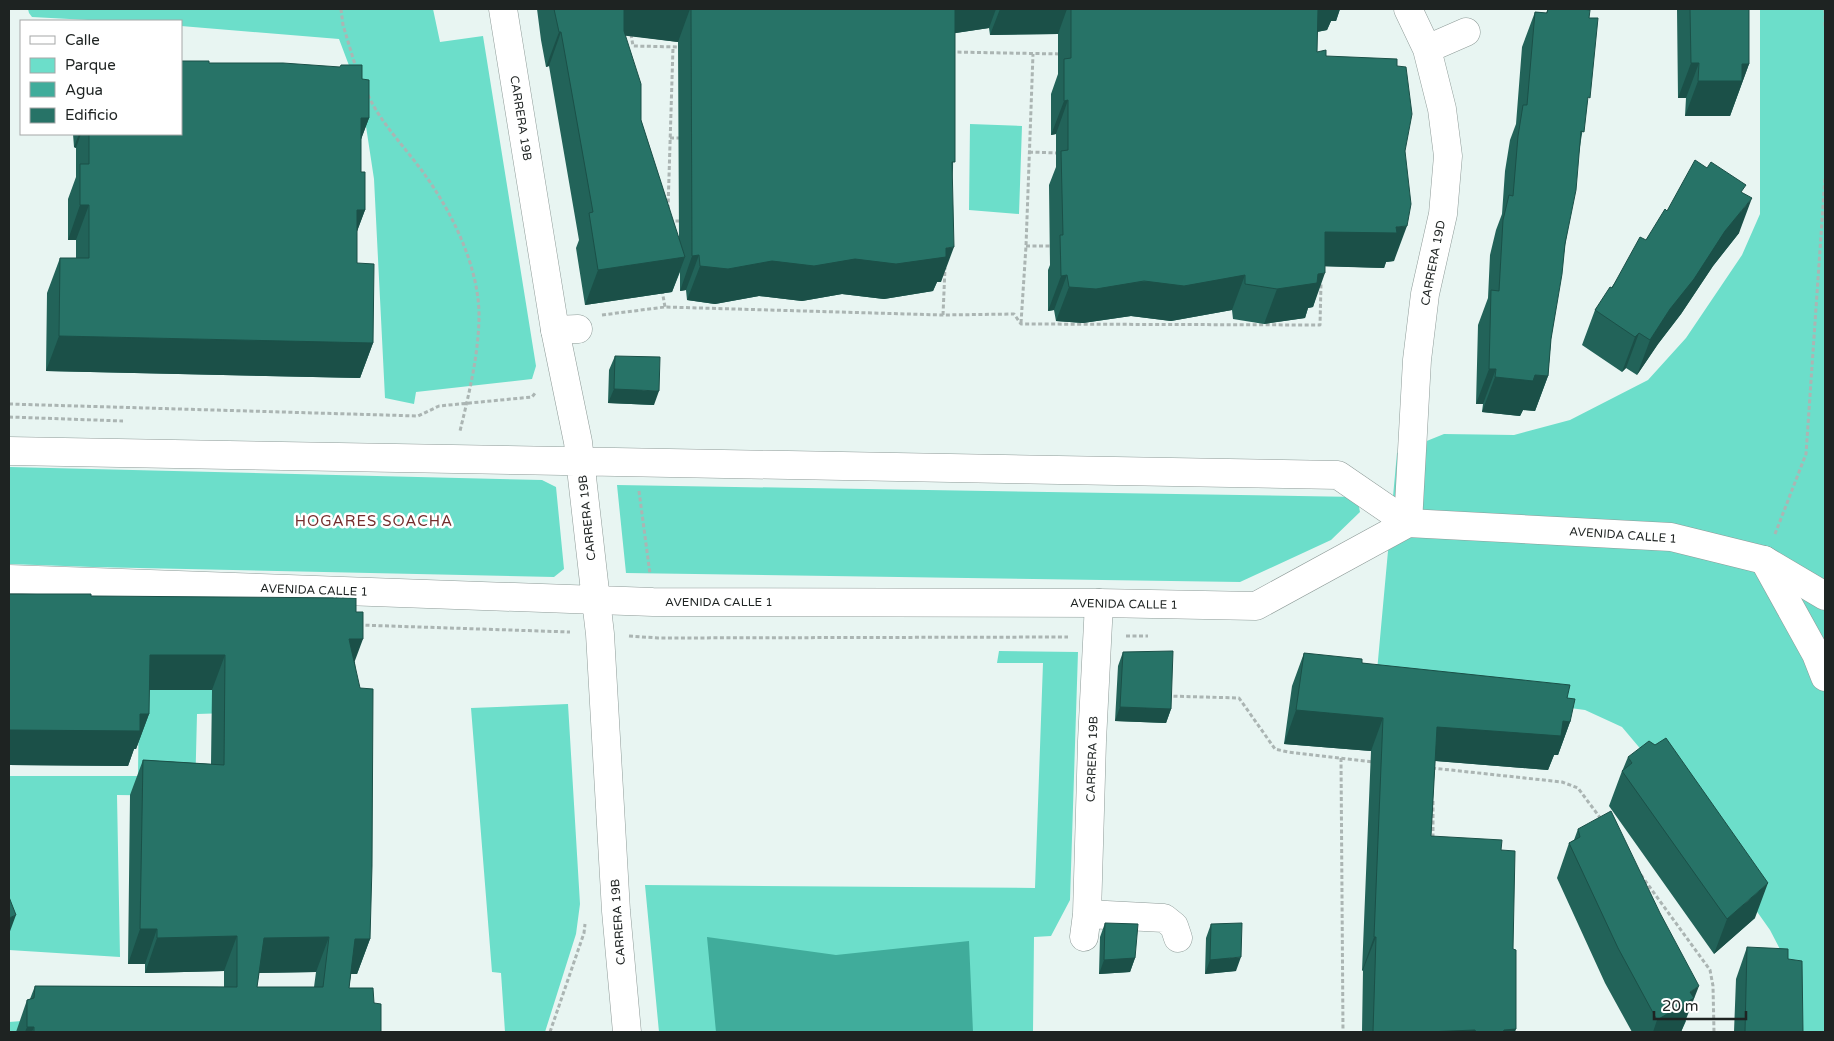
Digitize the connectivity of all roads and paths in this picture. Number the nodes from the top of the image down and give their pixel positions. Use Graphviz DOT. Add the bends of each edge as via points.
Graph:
graph roads {
  1 [pos="341,9"];
  2 [pos="503,9"];
  3 [pos="1408,9"];
  4 [pos="1825,9"];
  5 [pos="1825,26"];
  6 [pos="630,27"];
  7 [pos="1466,32"];
  8 [pos="673,47"];
  9 [pos="683,47"];
  10 [pos="1427,49"];
  11 [pos="942,52"];
  12 [pos="952,52"];
  13 [pos="1033,54"];
  14 [pos="1072,55"];
  15 [pos="951,62"];
  16 [pos="359,77"];
  17 [pos="366,91"];
  18 [pos="670,138"];
  19 [pos="690,138"];
  20 [pos="1028,152"];
  21 [pos="1068,153"];
  22 [pos="1825,177"];
  23 [pos="668,221"];
  24 [pos="687,221"];
  25 [pos="667,230"];
  26 [pos="1026,246"];
  27 [pos="1056,246"];
  28 [pos="945,259"];
  29 [pos="1321,277"];
  30 [pos="663,288"];
  31 [pos="665,307"];
  32 [pos="944,315"];
  33 [pos="1021,324"];
  34 [pos="576,325"];
  35 [pos="538,390"];
  36 [pos="9,404"];
  37 [pos="467,404"];
  38 [pos="459,436"];
  39 [pos="9,451"];
  40 [pos="581,462"];
  41 [pos="636,463"];
  42 [pos="1408,524"];
  43 [pos="1764,560"];
  44 [pos="9,579"];
  45 [pos="1825,596"];
  46 [pos="596,600"];
  47 [pos="653,602"];
  48 [pos="1099,603"];
  49 [pos="658,638"];
  50 [pos="1825,677"];
  51 [pos="1166,696"];
  52 [pos="1341,758"];
  53 [pos="1377,762"];
  54 [pos="1423,767"];
  55 [pos="1432,768"];
  56 [pos="1432,778"];
  57 [pos="1432,797"];
  58 [pos="1601,820"];
  59 [pos="1433,846"];
  60 [pos="1636,867"];
  61 [pos="586,918"];
  62 [pos="1178,938"];
  63 [pos="1713,1031"];
  64 [pos="550,1032"];
  65 [pos="627,1032"];
  66 [pos="1343,1032"];
  1 -- 16 [label="path"];
  2 -- 34 [label="main road, CARRERA 19B"];
  3 -- 10 [label="main road, CARRERA 19D"];
  4 -- 5 [label="path"];
  6 -- 8 [label="path" via="633,46"];
  7 -- 10 [label="main road"];
  8 -- 9 [label="path"];
  8 -- 18 [label="path"];
  10 -- 42 [label="main road, CARRERA 19D" via="1442,108 1448,156 1442,214 1425,294 1417,360"];
  11 -- 12 [label="path"];
  12 -- 13 [label="path"];
  12 -- 15 [label="path"];
  13 -- 14 [label="path"];
  13 -- 20 [label="path"];
  17 -- 37 [label="path" via="384,124 438,195 456,227 467,256 479,317 478,344"];
  18 -- 19 [label="path"];
  18 -- 23 [label="path"];
  20 -- 21 [label="path"];
  20 -- 26 [label="path"];
  22 -- 43 [label="path" via="1806,454"];
  23 -- 24 [label="path"];
  23 -- 25 [label="path"];
  26 -- 27 [label="path"];
  26 -- 33 [label="path"];
  28 -- 32 [label="path"];
  29 -- 33 [label="path" via="1320,325"];
  30 -- 31 [label="path"];
  31 -- 32 [label="path"];
  31 -- 34 [label="path"];
  32 -- 33 [label="path" via="1014,314"];
  34 -- 40 [label="main road, CARRERA 19B"];
  35 -- 37 [label="path" via="532,397"];
  36 -- 37 [label="path" via="418,416 439,406"];
  37 -- 38 [label="path"];
  39 -- 40 [label="main road"];
  40 -- 41 [label="main road"];
  40 -- 46 [label="main road, CARRERA 19B"];
  41 -- 42 [label="main road" via="1338,475"];
  41 -- 47 [label="path"];
  42 -- 43 [label="main road, AVENIDA CALLE 1" via="1671,537"];
  42 -- 48 [label="main road, AVENIDA CALLE 1" via="1256,606"];
  43 -- 45 [label="main road, AVENIDA CALLE 1"];
  43 -- 50 [label="main road" via="1816,654"];
  44 -- 46 [label="main road, AVENIDA CALLE 1"];
  46 -- 47 [label="main road, AVENIDA CALLE 1"];
  46 -- 65 [label="main road, CARRERA 19B"];
  47 -- 48 [label="main road, AVENIDA CALLE 1"];
  47 -- 49 [label="path"];
  48 -- 62 [label="main road, CARRERA 19B" via="1103,741 1086,926 1164,918 1174,926"];
  51 -- 52 [label="path" via="1239,698 1275,749"];
  52 -- 53 [label="path"];
  52 -- 66 [label="path"];
  54 -- 55 [label="path"];
  55 -- 56 [label="path"];
  55 -- 58 [label="path" via="1562,782 1578,788"];
  57 -- 59 [label="path"];
  60 -- 63 [label="path" via="1710,970 1714,986"];
  61 -- 64 [label="path" via="584,933"];
}
